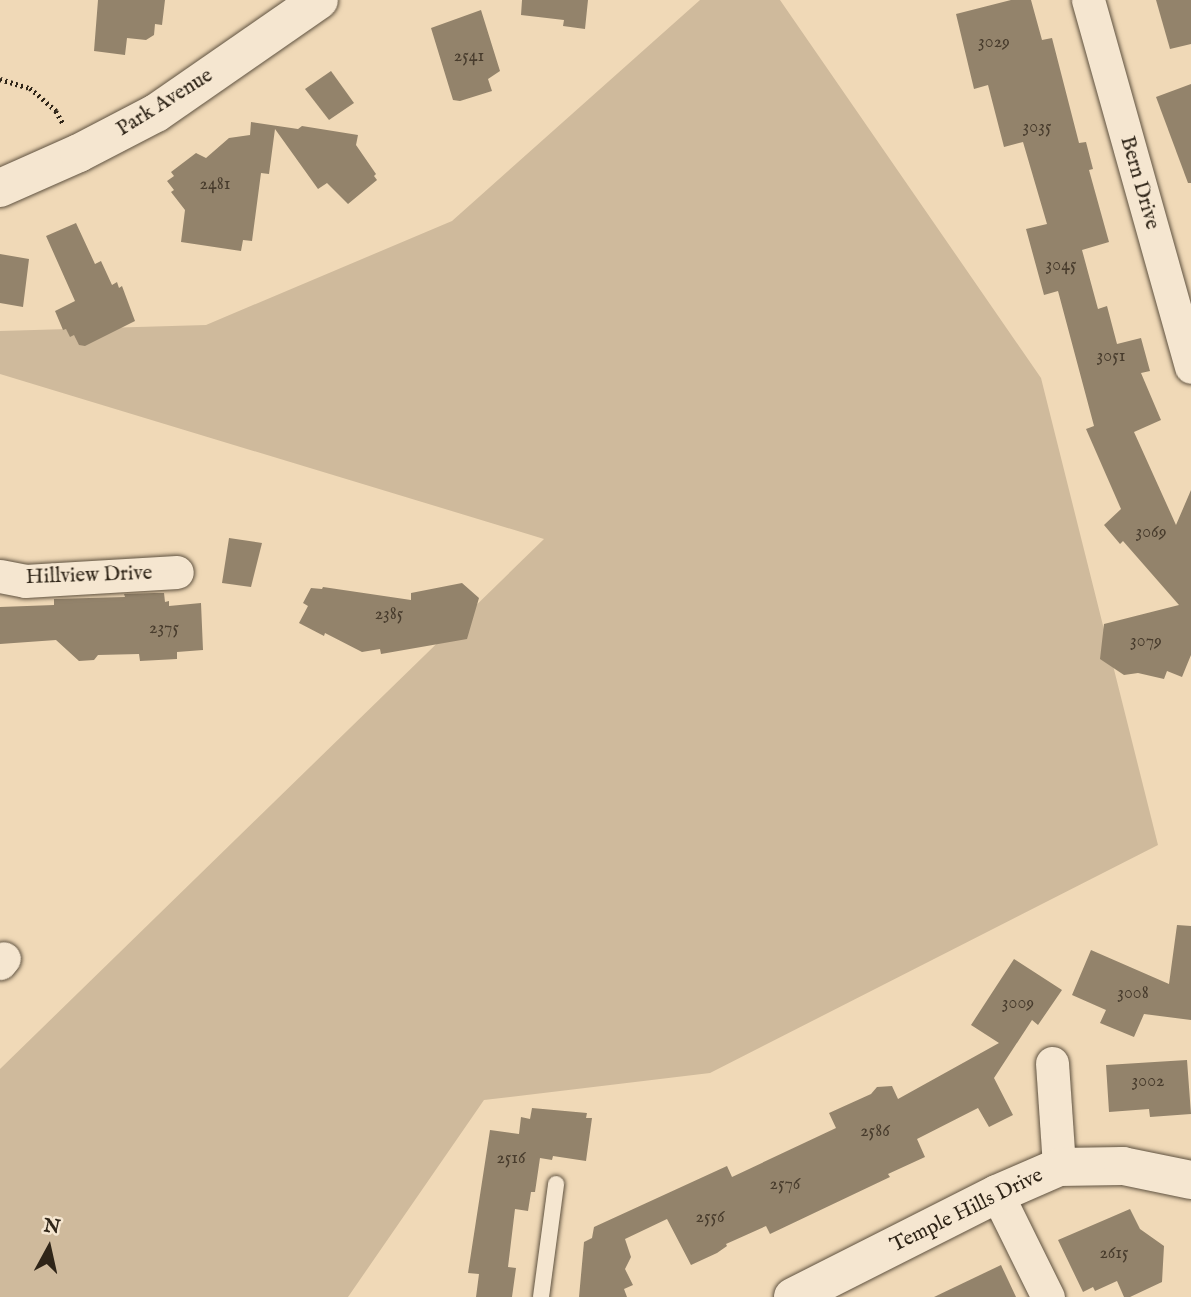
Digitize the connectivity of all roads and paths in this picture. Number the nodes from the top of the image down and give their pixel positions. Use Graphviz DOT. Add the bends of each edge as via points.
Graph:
graph roads {
  1 [pos="319,0"];
  2 [pos="1088,0"];
  3 [pos="0,79"];
  4 [pos="79,153"];
  5 [pos="0,188"];
  6 [pos="1191,367"];
  7 [pos="177,572"];
  8 [pos="0,576"];
  9 [pos="1052,1063"];
  10 [pos="1059,1167"];
  11 [pos="1191,1180"];
  12 [pos="556,1184"];
  13 [pos="997,1194"];
  14 [pos="541,1297"];
  15 [pos="793,1297"];
  16 [pos="1048,1297"];
  1 -- 4 [label="street, Park Avenue" via="156,113"];
  2 -- 6 [label="street, Bern Drive"];
  3 -- 4 [label="path" via="30,88 56,111"];
  4 -- 5 [label="street, Park Avenue"];
  7 -- 8 [label="street, Hillview Drive" via="25,581"];
  9 -- 10 [label="street"];
  10 -- 11 [label="street, Temple Hills Drive" via="1123,1166"];
  10 -- 13 [label="street, Temple Hills Drive"];
  12 -- 14 [label="lane"];
  13 -- 15 [label="street, Temple Hills Drive"];
  13 -- 16 [label="street"];
}
